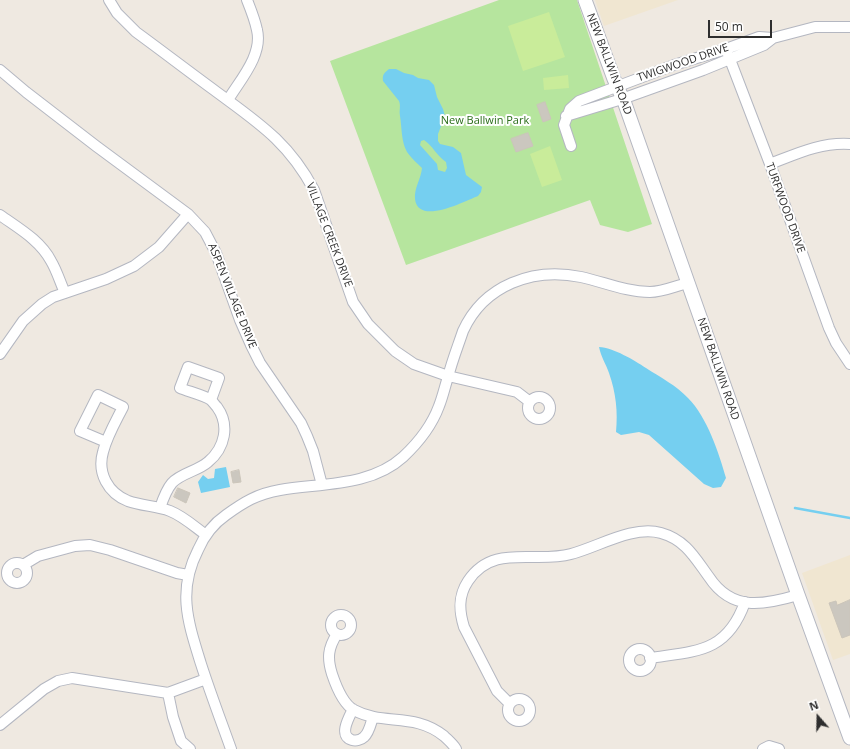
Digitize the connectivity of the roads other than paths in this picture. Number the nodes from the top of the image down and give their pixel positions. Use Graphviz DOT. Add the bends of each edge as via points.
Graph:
graph roads {
  1 [pos="109,0"];
  2 [pos="247,0"];
  3 [pos="586,0"];
  4 [pos="850,26"];
  5 [pos="773,38"];
  6 [pos="726,49"];
  7 [pos="729,60"];
  8 [pos="0,70"];
  9 [pos="617,85"];
  10 [pos="622,99"];
  11 [pos="228,100"];
  12 [pos="566,116"];
  13 [pos="850,144"];
  14 [pos="572,146"];
  15 [pos="770,164"];
  16 [pos="188,214"];
  17 [pos="0,215"];
  18 [pos="688,283"];
  19 [pos="65,293"];
  20 [pos="0,354"];
  21 [pos="850,364"];
  22 [pos="448,376"];
  23 [pos="211,400"];
  24 [pos="530,402"];
  25 [pos="106,442"];
  26 [pos="322,485"];
  27 [pos="160,508"];
  28 [pos="206,535"];
  29 [pos="23,565"];
  30 [pos="188,575"];
  31 [pos="798,595"];
  32 [pos="744,602"];
  33 [pos="337,634"];
  34 [pos="650,658"];
  35 [pos="206,679"];
  36 [pos="168,693"];
  37 [pos="510,704"];
  38 [pos="353,709"];
  39 [pos="373,717"];
  40 [pos="0,725"];
  41 [pos="850,738"];
  42 [pos="190,749"];
  43 [pos="231,749"];
  44 [pos="456,749"];
  45 [pos="764,749"];
  46 [pos="779,749"];
  1 -- 11 [label="street, VILLAGE CREEK DRIVE" via="117,14 136,32"];
  2 -- 11 [label="street" via="257,30 257,48 253,60"];
  3 -- 9 [label="main road, NEW BALLWIN ROAD"];
  4 -- 5 [label="street, TWIGWOOD DRIVE" via="815,27"];
  5 -- 6 [label="street, TWIGWOOD DRIVE" via="759,37"];
  5 -- 7 [label="street, TWIGWOOD DRIVE" via="764,46"];
  6 -- 7 [label="street, TURFWOOD DRIVE"];
  6 -- 9 [label="street, TWIGWOOD DRIVE" via="674,64"];
  7 -- 10 [label="street, TWIGWOOD DRIVE"];
  7 -- 15 [label="street, TURFWOOD DRIVE"];
  8 -- 16 [label="street, ASPEN VILLAGE DRIVE"];
  9 -- 10 [label="main road, NEW BALLWIN ROAD"];
  9 -- 12 [label="street" via="579,101"];
  10 -- 12 [label="street"];
  10 -- 18 [label="main road, NEW BALLWIN ROAD"];
  11 -- 22 [label="street, VILLAGE CREEK DRIVE" via="272,134 306,175 314,190 354,302 368,324 395,351 414,364"];
  12 -- 14 [label="street" via="564,125"];
  13 -- 15 [label="street" via="815,147"];
  15 -- 21 [label="street, TURFWOOD DRIVE" via="829,328"];
  16 -- 19 [label="street" via="159,247 134,266"];
  16 -- 26 [label="street, ASPEN VILLAGE DRIVE" via="210,240 245,334 257,357 308,436"];
  17 -- 19 [label="street" via="38,244 51,261"];
  18 -- 22 [label="street" via="650,292 563,275 520,280 495,292 476,309 463,331"];
  18 -- 31 [label="main road, NEW BALLWIN ROAD"];
  19 -- 20 [label="street" via="42,304 23,320"];
  22 -- 24 [label="street, VILLAGE CREEK DRIVE" via="517,392"];
  22 -- 26 [label="street" via="434,418 414,447 402,458 392,466 366,477"];
  23 -- 27 [label="street" via="224,423 221,447 208,462 172,483"];
  25 -- 25 [label="street" via="123,407 98,395 80,431"];
  25 -- 27 [label="street" via="102,454 102,470 110,489 130,502"];
  26 -- 28 [label="street" via="278,490 253,497 219,520"];
  27 -- 28 [label="street" via="178,514"];
  28 -- 30 [label="street" via="193,559"];
  29 -- 30 [label="street" via="38,556 75,546 90,545"];
  30 -- 35 [label="street" via="187,611"];
  31 -- 32 [label="street" via="766,603"];
  31 -- 41 [label="main road, NEW BALLWIN ROAD"];
  32 -- 34 [label="street" via="740,616 730,631 715,643 699,650"];
  32 -- 37 [label="street" via="720,590 691,551 670,536 656,532 631,534 562,556 508,558 488,562 476,570 466,584 460,606 461,617 497,691"];
  33 -- 38 [label="street" via="330,645 330,666 338,690"];
  35 -- 36 [label="street"];
  35 -- 43 [label="street"];
  36 -- 40 [label="street" via="72,678 58,681 44,689"];
  36 -- 42 [label="street" via="181,741"];
  38 -- 39 [label="street"];
  38 -- 39 [label="street" via="346,728 347,736 354,741 367,734"];
  39 -- 44 [label="street" via="398,719 435,729"];
  45 -- 46 [label="street" via="769,746"];
}
